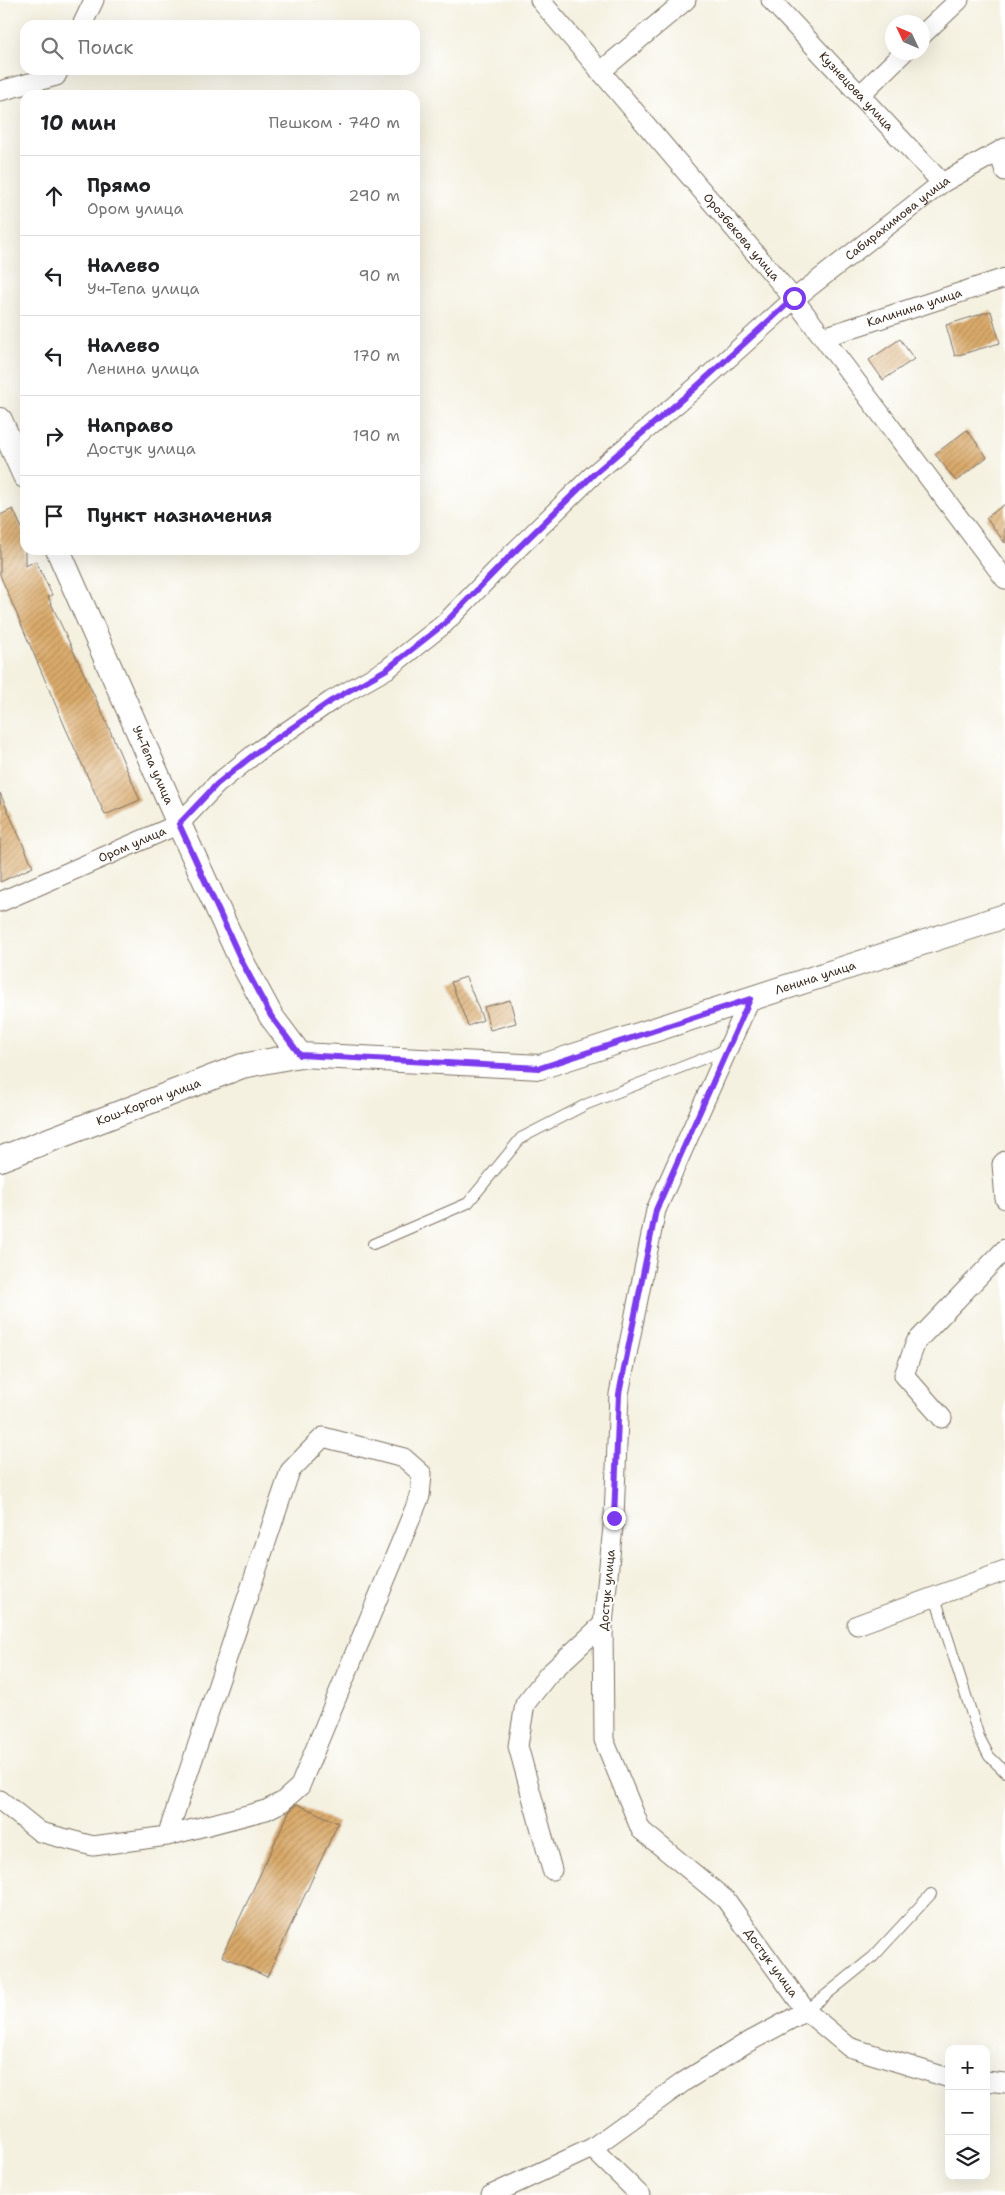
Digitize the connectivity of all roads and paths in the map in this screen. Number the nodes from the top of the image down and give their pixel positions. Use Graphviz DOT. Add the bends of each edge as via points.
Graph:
graph roads {
  1 [pos="94,0"];
  2 [pos="540,0"];
  3 [pos="686,0"];
  4 [pos="772,0"];
  5 [pos="959,0"];
  6 [pos="84,20"];
  7 [pos="930,27"];
  8 [pos="896,60"];
  9 [pos="600,72"];
  10 [pos="56,75"];
  11 [pos="0,91"];
  12 [pos="861,94"];
  13 [pos="1002,150"];
  14 [pos="1005,171"];
  15 [pos="942,182"];
  16 [pos="1005,278"];
  17 [pos="794,298"];
  18 [pos="824,337"];
  19 [pos="0,420"];
  20 [pos="20,465"];
  21 [pos="60,555"];
  22 [pos="1005,579"];
  23 [pos="179,824"];
  24 [pos="0,902"];
  25 [pos="1005,916"];
  26 [pos="750,999"];
  27 [pos="728,1048"];
  28 [pos="300,1055"];
  29 [pos="0,1159"];
  30 [pos="1005,1161"];
  31 [pos="1005,1199"];
  32 [pos="373,1244"];
  33 [pos="1005,1249"];
  34 [pos="942,1418"];
  35 [pos="1005,1571"];
  36 [pos="935,1597"];
  37 [pos="603,1624"];
  38 [pos="858,1625"];
  39 [pos="1005,1772"];
  40 [pos="0,1800"];
  41 [pos="167,1836"];
  42 [pos="552,1870"];
  43 [pos="931,1894"];
  44 [pos="806,2011"];
  45 [pos="945,2077"];
  46 [pos="990,2081"];
  47 [pos="1005,2083"];
  48 [pos="592,2148"];
  49 [pos="491,2195"];
  50 [pos="640,2195"];
  1 -- 6 [label="street"];
  2 -- 9 [label="street, Орозбекова улица"];
  3 -- 9 [label="street"];
  4 -- 12 [label="street, Кузнецова улица"];
  5 -- 7 [label="street"];
  8 -- 12 [label="street"];
  9 -- 17 [label="street, Орозбекова улица"];
  10 -- 11 [label="street"];
  12 -- 15 [label="street, Кузнецова улица"];
  13 -- 14 [label="street"];
  13 -- 15 [label="street, Сабирахимова улица"];
  15 -- 17 [label="street, Сабирахимова улица"];
  16 -- 18 [label="street, Калинина улица"];
  17 -- 18 [label="street, Орозбекова улица"];
  17 -- 23 [label="street, Ором улица" via="594,474 444,624 387,669 331,701 257,752 217,784"];
  18 -- 22 [label="street, Орозбекова улица"];
  19 -- 20 [label="street"];
  21 -- 23 [label="street, Уч-Тепа улица"];
  23 -- 24 [label="street, Ором улица"];
  23 -- 28 [label="street, Уч-Тепа улица" via="246,970 271,1016"];
  25 -- 26 [label="street, Ленина улица"];
  26 -- 27 [label="street, Достук улица"];
  26 -- 28 [label="street, Ленина улица" via="540,1068"];
  27 -- 32 [label="lane" via="587,1104 521,1138 468,1203"];
  27 -- 37 [label="street, Достук улица" via="656,1210 619,1394 614,1518"];
  28 -- 29 [label="street, Кош-Коргон улица" via="242,1066"];
  30 -- 31 [label="street" via="1002,1164"];
  33 -- 34 [label="street" via="916,1342 904,1375"];
  35 -- 36 [label="street"];
  36 -- 38 [label="street"];
  36 -- 39 [label="lane" via="979,1737 989,1756"];
  37 -- 42 [label="street" via="548,1675 525,1704 518,1746"];
  37 -- 44 [label="street, Достук улица" via="604,1740 640,1830 726,1900"];
  40 -- 41 [label="street" via="40,1832 93,1846"];
  41 -- 41 [label="street" via="290,1471 323,1437 404,1458 422,1474 420,1496 300,1786 282,1802 266,1810"];
  43 -- 44 [label="lane" via="873,1957"];
  44 -- 45 [label="street, Достук улица" via="849,2047"];
  44 -- 48 [label="street, Достук улица" via="685,2080"];
  46 -- 47 [label="street"];
  48 -- 49 [label="street, Достук улица"];
  48 -- 50 [label="street"];
}
